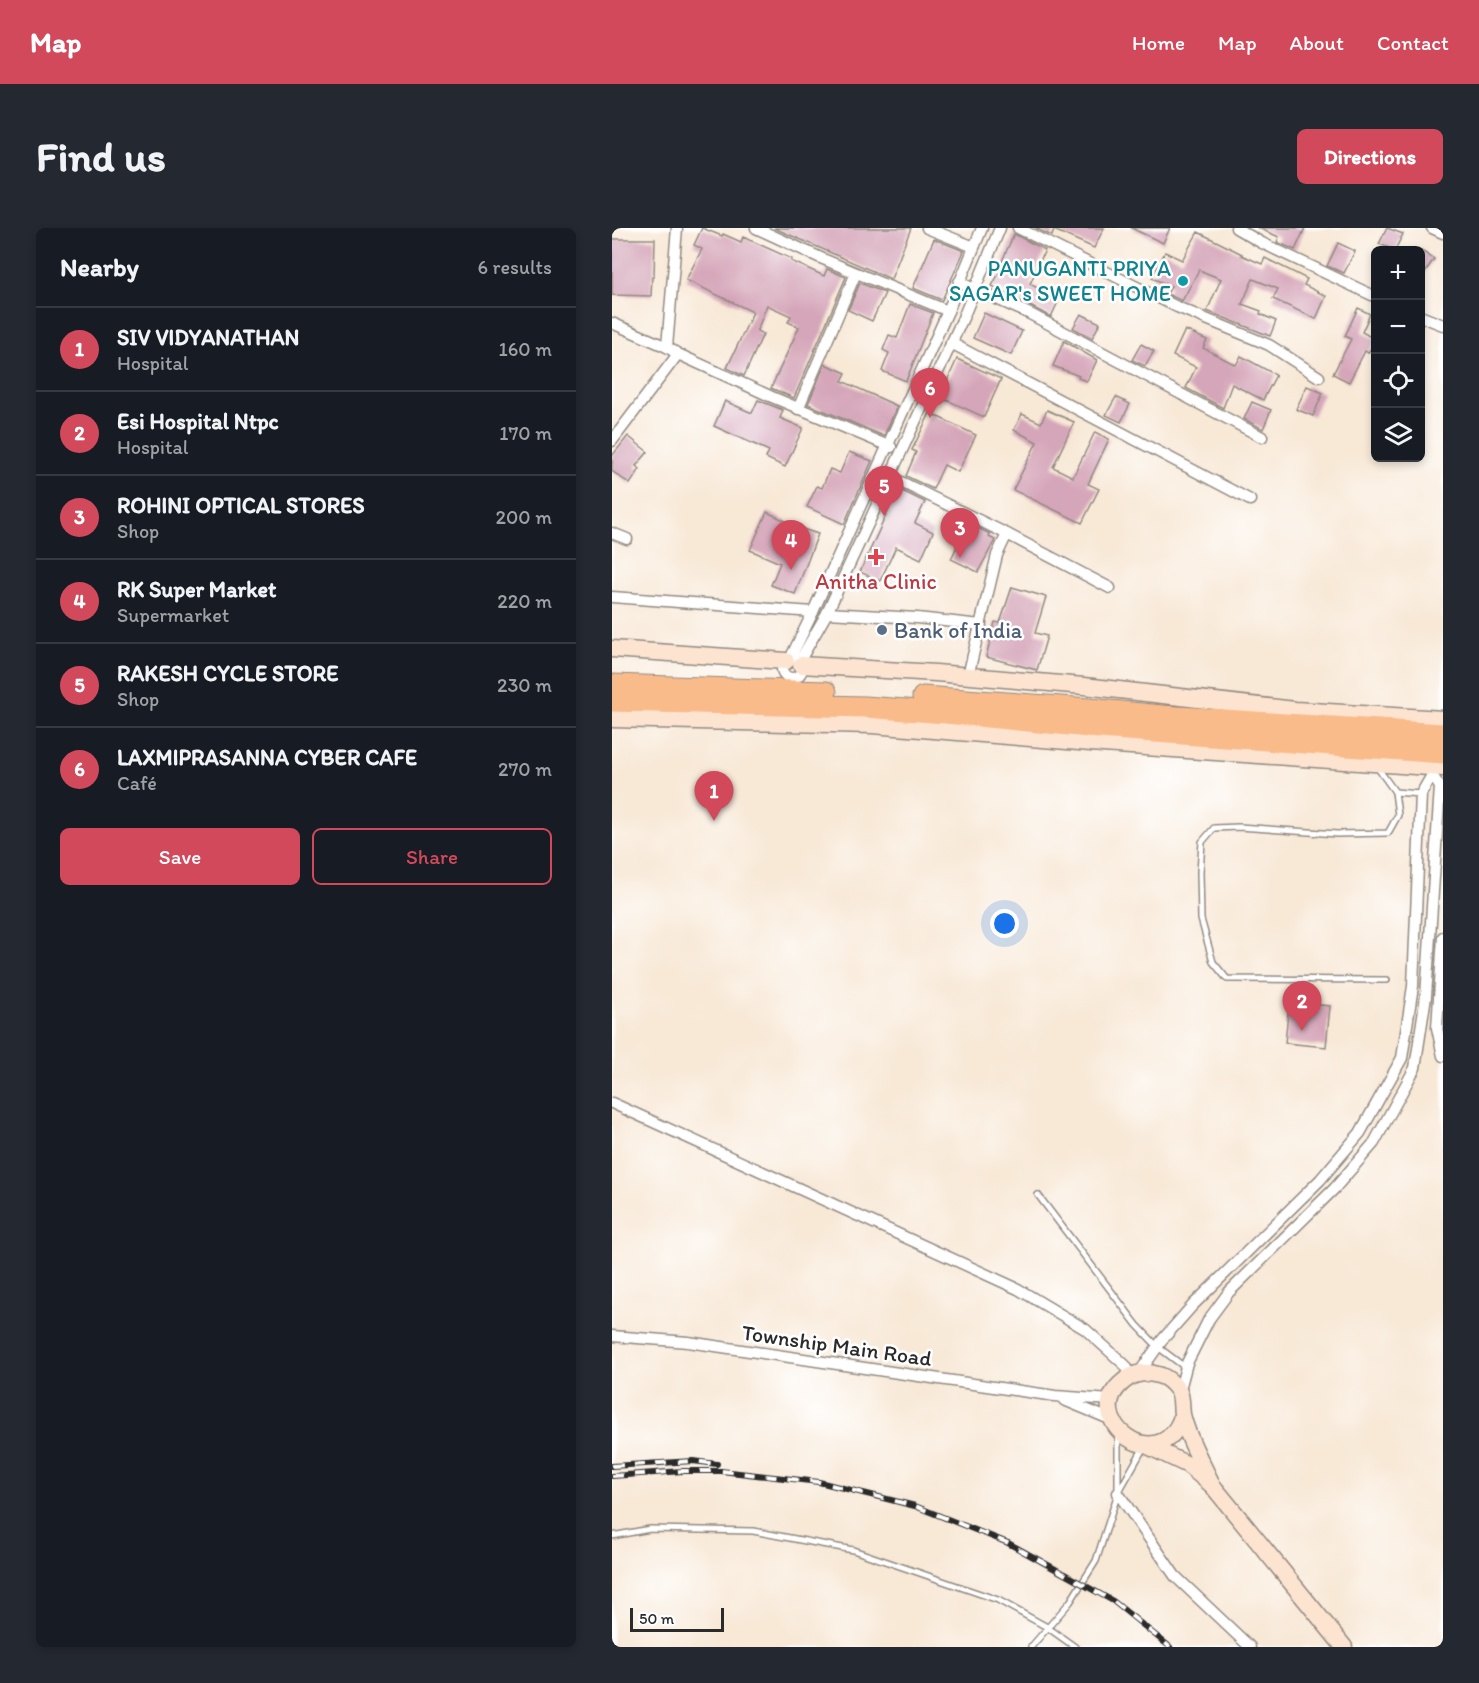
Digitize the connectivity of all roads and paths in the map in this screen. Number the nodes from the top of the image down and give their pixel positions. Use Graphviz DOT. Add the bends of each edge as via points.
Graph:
graph roads {
  1 [pos="677,228"];
  2 [pos="756,228"];
  3 [pos="927,228"];
  4 [pos="982,228"];
  5 [pos="1000,228"];
  6 [pos="1018,228"];
  7 [pos="1236,228"];
  8 [pos="1432,228"];
  9 [pos="1443,233"];
  10 [pos="974,247"];
  11 [pos="856,273"];
  12 [pos="959,282"];
  13 [pos="975,289"];
  14 [pos="1371,295"];
  15 [pos="948,311"];
  16 [pos="1425,318"];
  17 [pos="612,323"];
  18 [pos="1443,325"];
  19 [pos="951,343"];
  20 [pos="667,346"];
  21 [pos="678,354"];
  22 [pos="1319,377"];
  23 [pos="798,409"];
  24 [pos="1262,438"];
  25 [pos="612,441"];
  26 [pos="887,445"];
  27 [pos="900,452"];
  28 [pos="890,476"];
  29 [pos="1250,500"];
  30 [pos="612,533"];
  31 [pos="1007,534"];
  32 [pos="627,539"];
  33 [pos="1110,588"];
  34 [pos="612,597"];
  35 [pos="813,612"];
  36 [pos="826,613"];
  37 [pos="981,625"];
  38 [pos="612,650"];
  39 [pos="794,662"];
  40 [pos="968,676"];
  41 [pos="612,686"];
  42 [pos="785,699"];
  43 [pos="612,701"];
  44 [pos="1001,718"];
  45 [pos="612,719"];
  46 [pos="1382,723"];
  47 [pos="1101,736"];
  48 [pos="1437,747"];
  49 [pos="1374,764"];
  50 [pos="1442,788"];
  51 [pos="1395,792"];
  52 [pos="1421,794"];
  53 [pos="1443,937"];
  54 [pos="1387,980"];
  55 [pos="1443,1056"];
  56 [pos="612,1103"];
  57 [pos="1038,1195"];
  58 [pos="612,1336"];
  59 [pos="1158,1347"];
  60 [pos="1186,1368"];
  61 [pos="1135,1374"];
  62 [pos="1179,1393"];
  63 [pos="1055,1396"];
  64 [pos="1111,1400"];
  65 [pos="1182,1417"];
  66 [pos="1115,1425"];
  67 [pos="1146,1445"];
  68 [pos="1212,1485"];
  69 [pos="1118,1493"];
  70 [pos="612,1536"];
  71 [pos="1047,1627"];
  72 [pos="1031,1647"];
  73 [pos="1075,1647"];
  74 [pos="1250,1647"];
  75 [pos="1344,1647"];
  1 -- 20 [label="street"];
  2 -- 11 [label="street"];
  3 -- 10 [label="street"];
  4 -- 10 [label="street"];
  5 -- 13 [label="street"];
  6 -- 22 [label="street" via="1177,307 1269,345"];
  7 -- 14 [label="street"];
  8 -- 9 [label="street"];
  10 -- 12 [label="street"];
  11 -- 15 [label="street"];
  11 -- 23 [label="street"];
  12 -- 13 [label="street"];
  12 -- 15 [label="street"];
  13 -- 19 [label="street"];
  13 -- 24 [label="street" via="1030,314"];
  15 -- 26 [label="street"];
  16 -- 18 [label="street"];
  17 -- 20 [label="street"];
  19 -- 27 [label="street"];
  19 -- 29 [label="street"];
  20 -- 21 [label="street"];
  21 -- 23 [label="street"];
  21 -- 25 [label="street"];
  23 -- 26 [label="street"];
  26 -- 27 [label="street"];
  26 -- 35 [label="street"];
  27 -- 28 [label="street"];
  28 -- 31 [label="street"];
  28 -- 36 [label="street"];
  30 -- 32 [label="street"];
  31 -- 33 [label="street"];
  31 -- 37 [label="street" via="997,555"];
  34 -- 35 [label="street"];
  35 -- 39 [label="street"];
  36 -- 37 [label="street"];
  36 -- 39 [label="street"];
  37 -- 40 [label="street"];
  38 -- 39 [label="street"];
  39 -- 40 [label="street"];
  39 -- 42 [label="street" via="801,671"];
  39 -- 42 [label="street" via="782,669"];
  40 -- 46 [label="street" via="1084,686"];
  41 -- 42 [label="highway"];
  42 -- 43 [label="highway"];
  42 -- 44 [label="highway"];
  42 -- 45 [label="street"];
  44 -- 46 [label="highway" via="1089,709 1162,716"];
  44 -- 47 [label="highway"];
  46 -- 48 [label="highway"];
  47 -- 48 [label="highway"];
  47 -- 49 [label="street"];
  48 -- 49 [label="street"];
  48 -- 50 [label="street"];
  48 -- 52 [label="street"];
  49 -- 51 [label="lane"];
  50 -- 60 [label="street" via="1426,996 1415,1068 1374,1143 1334,1189 1229,1292 1209,1319"];
  51 -- 52 [label="lane"];
  51 -- 54 [label="lane" via="1398,815 1388,833 1214,828 1202,842 1200,872 1201,919 1213,962 1227,979"];
  52 -- 59 [label="street" via="1413,986 1402,1058 1360,1133 1320,1179 1193,1305"];
  53 -- 55 [label="street" via="1437,1028"];
  56 -- 61 [label="street" via="1018,1289 1085,1329"];
  57 -- 59 [label="lane"];
  58 -- 63 [label="street, Township Main Road" via="688,1342"];
  59 -- 60 [label="lane"];
  59 -- 61 [label="street"];
  60 -- 62 [label="street"];
  61 -- 62 [label="street" via="1163,1376"];
  61 -- 64 [label="street" via="1119,1385"];
  62 -- 65 [label="street"];
  63 -- 64 [label="street, Township Main Road"];
  63 -- 66 [label="street, Township Main Road"];
  64 -- 66 [label="street"];
  65 -- 67 [label="street" via="1169,1437"];
  65 -- 68 [label="street"];
  66 -- 67 [label="street" via="1130,1441"];
  66 -- 69 [label="lane"];
  67 -- 68 [label="street" via="1188,1465"];
  67 -- 69 [label="lane"];
  68 -- 75 [label="street"];
  69 -- 71 [label="lane" via="1096,1561 1070,1602"];
  69 -- 74 [label="street" via="1174,1576"];
  70 -- 71 [label="lane" via="650,1529 753,1531 854,1550 998,1600"];
  71 -- 72 [label="lane"];
  71 -- 73 [label="lane"];
}
